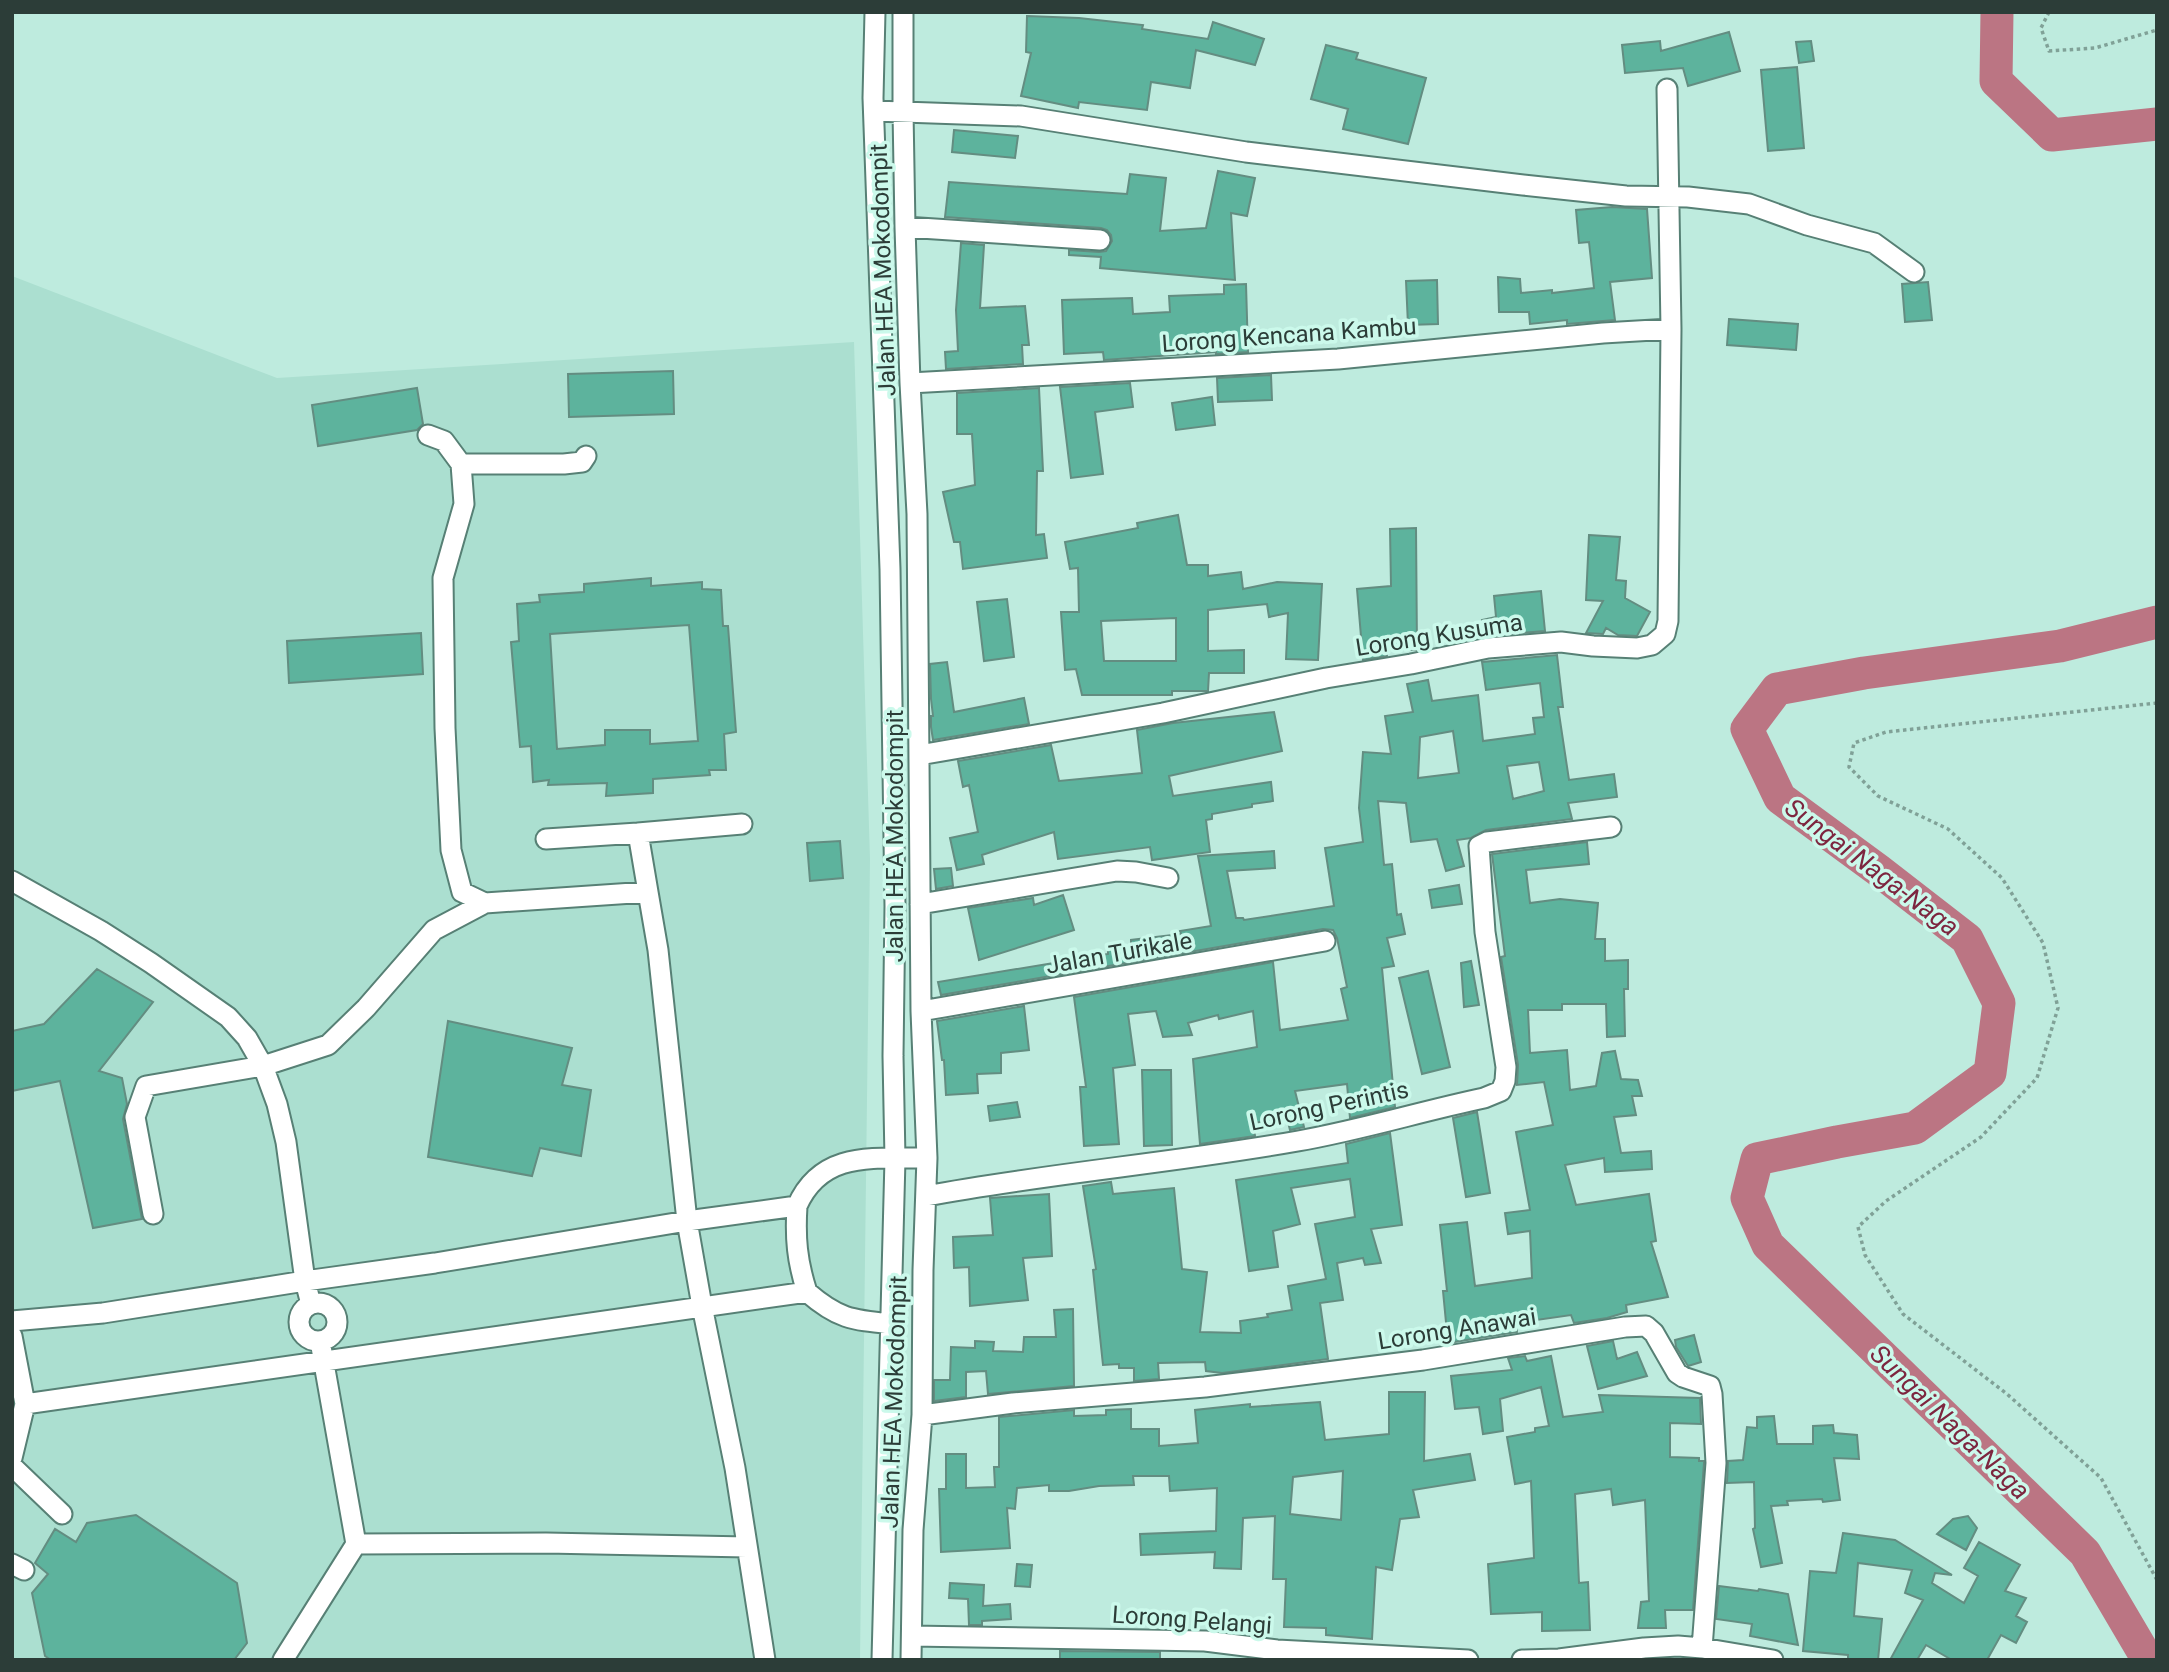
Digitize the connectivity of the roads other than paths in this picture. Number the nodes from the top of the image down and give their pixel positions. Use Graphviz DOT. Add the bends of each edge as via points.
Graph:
graph roads {
  1 [pos="875,12"];
  2 [pos="903,12"];
  3 [pos="1667,89"];
  4 [pos="874,110"];
  5 [pos="902,111"];
  6 [pos="1669,198"];
  7 [pos="905,227"];
  8 [pos="1100,240"];
  9 [pos="1914,272"];
  10 [pos="1671,329"];
  11 [pos="910,383"];
  12 [pos="428,435"];
  13 [pos="586,456"];
  14 [pos="461,464"];
  15 [pos="918,636"];
  16 [pos="891,638"];
  17 [pos="919,755"];
  18 [pos="741,824"];
  19 [pos="1611,827"];
  20 [pos="638,832"];
  21 [pos="546,839"];
  22 [pos="1168,878"];
  23 [pos="12,881"];
  24 [pos="648,892"];
  25 [pos="485,904"];
  26 [pos="920,904"];
  27 [pos="1325,941"];
  28 [pos="921,1011"];
  29 [pos="263,1066"];
  30 [pos="927,1158"];
  31 [pos="895,1159"];
  32 [pos="926,1196"];
  33 [pos="797,1206"];
  34 [pos="153,1214"];
  35 [pos="687,1221"];
  36 [pos="893,1270"];
  37 [pos="923,1270"];
  38 [pos="305,1281"];
  39 [pos="807,1292"];
  40 [pos="311,1304"];
  41 [pos="702,1306"];
  42 [pos="12,1321"];
  43 [pos="892,1324"];
  44 [pos="12,1336"];
  45 [pos="321,1350"];
  46 [pos="25,1404"];
  47 [pos="922,1415"];
  48 [pos="12,1458"];
  49 [pos="12,1466"];
  50 [pos="62,1514"];
  51 [pos="356,1544"];
  52 [pos="747,1547"];
  53 [pos="912,1636"];
  54 [pos="1702,1648"];
  55 [pos="1629,1655"];
  56 [pos="283,1660"];
  57 [pos="765,1660"];
  58 [pos="882,1660"];
  59 [pos="911,1660"];
  60 [pos="1468,1660"];
  61 [pos="1522,1660"];
  62 [pos="1773,1660"];
  1 -- 4 [label="street, Jalan HEA Mokodompit"];
  2 -- 5 [label="street, Jalan HEA Mokodompit"];
  3 -- 6 [label="street"];
  4 -- 5 [label="street"];
  4 -- 16 [label="street, Jalan HEA Mokodompit"];
  5 -- 6 [label="street" via="1021,116 1246,152 1523,186"];
  5 -- 7 [label="street, Jalan HEA Mokodompit"];
  6 -- 9 [label="street" via="1749,204 1874,243"];
  6 -- 10 [label="street"];
  7 -- 8 [label="street"];
  7 -- 11 [label="street, Jalan HEA Mokodompit"];
  10 -- 11 [label="street, Lorong Kencana Kambu" via="1338,359"];
  10 -- 17 [label="street, Lorong Kusuma" via="1668,621 1665,634 1652,645 1561,642 1488,648 1163,713"];
  11 -- 15 [label="street, Jalan HEA Mokodompit"];
  12 -- 14 [label="street" via="444,441"];
  13 -- 14 [label="street" via="582,462 564,464"];
  14 -- 25 [label="street" via="464,504 443,578 451,850 463,892"];
  15 -- 16 [label="street"];
  15 -- 17 [label="street, Jalan HEA Mokodompit"];
  16 -- 31 [label="street, Jalan HEA Mokodompit"];
  17 -- 26 [label="street, Jalan HEA Mokodompit"];
  18 -- 20 [label="street"];
  19 -- 32 [label="street, Lorong Perintis" via="1479,846 1485,932 1506,1067 1501,1091 1298,1141"];
  20 -- 21 [label="street"];
  20 -- 24 [label="street"];
  22 -- 26 [label="street" via="1117,871"];
  23 -- 29 [label="street" via="101,931 228,1017"];
  24 -- 25 [label="street"];
  24 -- 35 [label="street"];
  25 -- 29 [label="street" via="434,930 328,1045"];
  26 -- 28 [label="street, Jalan HEA Mokodompit"];
  27 -- 28 [label="street, Jalan Turikale"];
  28 -- 30 [label="street, Jalan HEA Mokodompit"];
  29 -- 34 [label="street" via="146,1086 135,1117"];
  29 -- 38 [label="street" via="286,1142"];
  30 -- 31 [label="street"];
  30 -- 32 [label="street, Jalan HEA Mokodompit"];
  31 -- 33 [label="street" via="835,1166 803,1192"];
  31 -- 36 [label="street, Jalan HEA Mokodompit"];
  32 -- 37 [label="street, Jalan HEA Mokodompit"];
  33 -- 35 [label="street"];
  33 -- 39 [label="street" via="799,1266"];
  35 -- 38 [label="street"];
  35 -- 41 [label="street"];
  36 -- 37 [label="street"];
  36 -- 43 [label="street, Jalan HEA Mokodompit"];
  37 -- 47 [label="street, Jalan HEA Mokodompit"];
  38 -- 40 [label="street"];
  38 -- 42 [label="street" via="103,1313"];
  39 -- 41 [label="street"];
  39 -- 43 [label="street" via="828,1310 857,1321"];
  40 -- 45 [label="street" via="298,1321 301,1332"];
  40 -- 45 [label="street" via="331,1308 336,1317 336,1328"];
  41 -- 45 [label="street"];
  41 -- 52 [label="street"];
  43 -- 58 [label="street, Jalan HEA Mokodompit"];
  44 -- 46 [label="street"];
  45 -- 46 [label="street"];
  45 -- 51 [label="street"];
  46 -- 48 [label="street"];
  47 -- 53 [label="street, Jalan HEA Mokodompit" via="913,1530"];
  47 -- 54 [label="street, Lorong Anawai" via="1205,1387 1646,1326 1677,1373 1710,1386 1712,1394 1716,1463"];
  49 -- 50 [label="street"];
  51 -- 52 [label="street"];
  51 -- 56 [label="street"];
  52 -- 57 [label="street"];
  53 -- 59 [label="street, Jalan HEA Mokodompit"];
  53 -- 60 [label="street, Lorong Pelangi" via="1205,1641 1277,1650"];
  54 -- 55 [label="street" via="1678,1646"];
  54 -- 62 [label="street"];
  55 -- 61 [label="street"];
}
